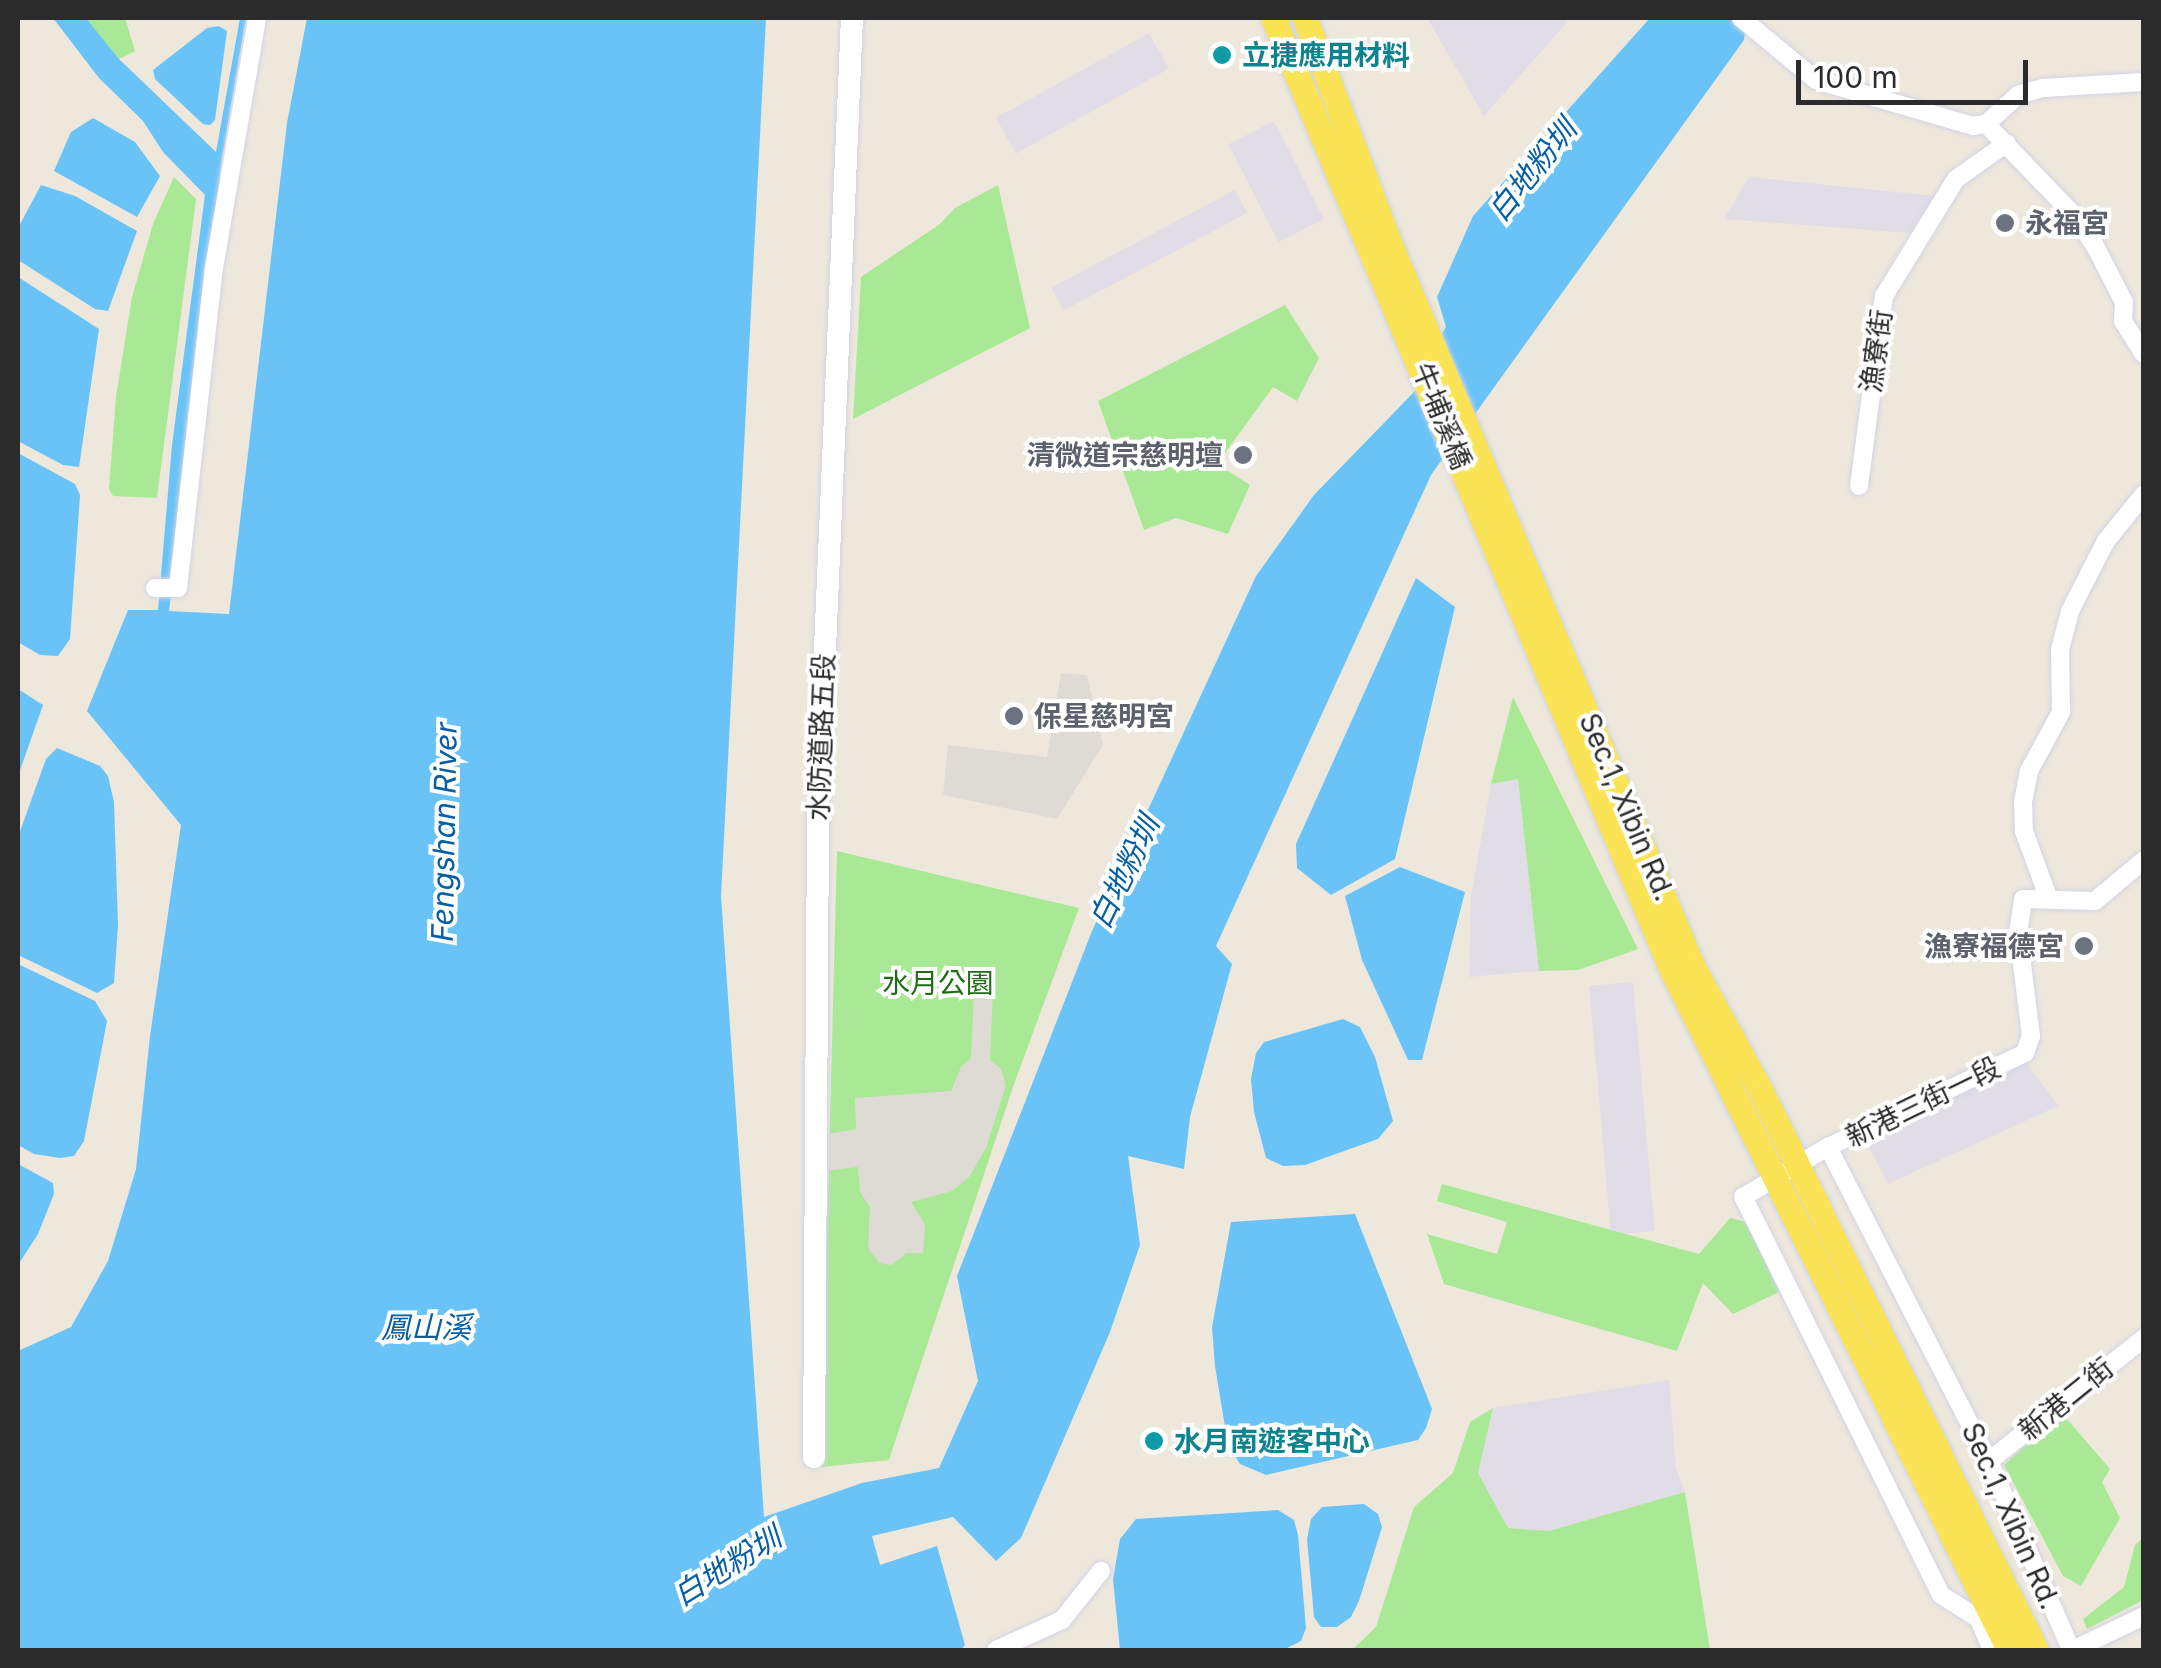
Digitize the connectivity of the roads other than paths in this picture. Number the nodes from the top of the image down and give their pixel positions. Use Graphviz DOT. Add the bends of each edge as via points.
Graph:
graph roads {
  1 [pos="256,18"];
  2 [pos="852,18"];
  3 [pos="1273,18"];
  4 [pos="1305,18"];
  5 [pos="1741,18"];
  6 [pos="2144,82"];
  7 [pos="1986,124"];
  8 [pos="2007,143"];
  9 [pos="1424,345"];
  10 [pos="2144,354"];
  11 [pos="1474,441"];
  12 [pos="1469,482"];
  13 [pos="1859,486"];
  14 [pos="2144,494"];
  15 [pos="155,588"];
  16 [pos="2144,860"];
  17 [pos="2048,897"];
  18 [pos="1828,1147"];
  19 [pos="1787,1171"];
  20 [pos="2144,1338"];
  21 [pos="814,1456"];
  22 [pos="1989,1460"];
  23 [pos="1101,1571"];
  24 [pos="1984,1574"];
  25 [pos="2144,1616"];
  26 [pos="996,1650"];
  27 [pos="1992,1650"];
  28 [pos="2009,1650"];
  29 [pos="2036,1650"];
  30 [pos="2072,1650"];
  1 -- 15 [label="street" via="214,268 178,588"];
  2 -- 21 [label="street, 水防道路五段" via="818,812"];
  3 -- 9 [label="main road"];
  4 -- 9 [label="main road"];
  5 -- 7 [label="street" via="1816,80 1973,126"];
  6 -- 7 [label="street" via="2018,95"];
  7 -- 8 [label="street"];
  8 -- 10 [label="street" via="2094,244 2124,302 2123,321"];
  8 -- 13 [label="street, 漁寮街" via="1956,180 1884,296"];
  9 -- 11 [label="main road, 牛埔溪橋"];
  9 -- 12 [label="main road, 牛埔溪橋"];
  11 -- 19 [label="main road, Sec.1, Xibin Rd." via="1692,965"];
  12 -- 19 [label="main road, Sec.1, Xibin Rd." via="1670,966"];
  14 -- 17 [label="street" via="2106,541 2070,610 2060,650 2061,712 2029,770 2024,831"];
  16 -- 17 [label="street" via="2095,900"];
  17 -- 18 [label="street, 新港三街一段" via="2023,899 2018,915 2031,1036 2025,1053"];
  18 -- 19 [label="street"];
  18 -- 22 [label="street, Sec.1, Xibin Rd."];
  19 -- 24 [label="main road, Sec.1, Xibin Rd."];
  19 -- 27 [label="street" via="1742,1197 1940,1595 1979,1619"];
  20 -- 22 [label="street, 新港二街"];
  22 -- 30 [label="street, Sec.1, Xibin Rd."];
  23 -- 26 [label="street" via="1062,1620"];
  24 -- 28 [label="main road"];
  24 -- 29 [label="main road"];
  25 -- 30 [label="street"];
}
